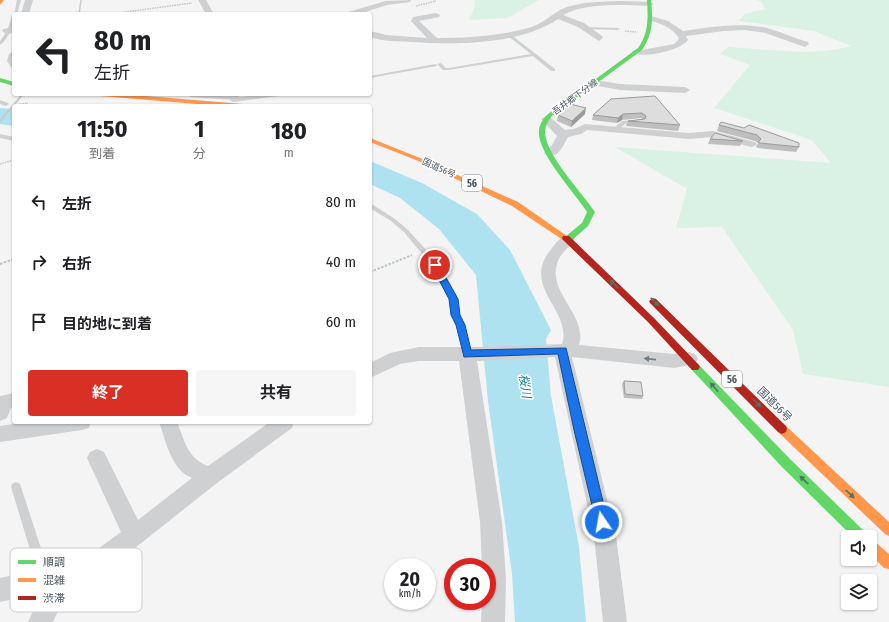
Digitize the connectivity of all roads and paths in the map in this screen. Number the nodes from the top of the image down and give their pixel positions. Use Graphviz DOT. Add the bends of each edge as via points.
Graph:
graph roads {
  1 [pos="2,0"];
  2 [pos="19,0"];
  3 [pos="29,0"];
  4 [pos="407,0"];
  5 [pos="203,1"];
  6 [pos="649,2"];
  7 [pos="0,4"];
  8 [pos="380,5"];
  9 [pos="396,11"];
  10 [pos="15,12"];
  11 [pos="26,12"];
  12 [pos="124,12"];
  13 [pos="209,12"];
  14 [pos="357,12"];
  15 [pos="436,15"];
  16 [pos="556,15"];
  17 [pos="651,18"];
  18 [pos="12,21"];
  19 [pos="585,28"];
  20 [pos="618,29"];
  21 [pos="9,31"];
  22 [pos="639,32"];
  23 [pos="372,34"];
  24 [pos="681,34"];
  25 [pos="510,35"];
  26 [pos="599,38"];
  27 [pos="434,41"];
  28 [pos="0,44"];
  29 [pos="805,44"];
  30 [pos="637,52"];
  31 [pos="533,55"];
  32 [pos="553,70"];
  33 [pos="372,77"];
  34 [pos="0,80"];
  35 [pos="12,83"];
  36 [pos="595,83"];
  37 [pos="685,90"];
  38 [pos="153,96"];
  39 [pos="208,96"];
  40 [pos="260,96"];
  41 [pos="233,99"];
  42 [pos="0,102"];
  43 [pos="6,104"];
  44 [pos="546,120"];
  45 [pos="641,122"];
  46 [pos="616,129"];
  47 [pos="563,134"];
  48 [pos="0,136"];
  49 [pos="12,139"];
  50 [pos="372,141"];
  51 [pos="751,144"];
  52 [pos="550,153"];
  53 [pos="12,161"];
  54 [pos="0,164"];
  55 [pos="372,206"];
  56 [pos="568,239"];
  57 [pos="589,249"];
  58 [pos="12,260"];
  59 [pos="416,260"];
  60 [pos="0,264"];
  61 [pos="372,271"];
  62 [pos="646,294"];
  63 [pos="561,351"];
  64 [pos="472,354"];
  65 [pos="689,359"];
  66 [pos="372,370"];
  67 [pos="12,400"];
  68 [pos="0,413"];
  69 [pos="68,424"];
  70 [pos="169,424"];
  71 [pos="282,424"];
  72 [pos="0,434"];
  73 [pos="97,458"];
  74 [pos="210,476"];
  75 [pos="16,487"];
  76 [pos="855,530"];
  77 [pos="889,530"];
  78 [pos="134,536"];
  79 [pos="40,548"];
  80 [pos="118,548"];
  81 [pos="877,551"];
  82 [pos="889,563"];
  83 [pos="10,588"];
  84 [pos="0,590"];
  85 [pos="43,612"];
  86 [pos="40,622"];
  87 [pos="493,622"];
  88 [pos="615,622"];
  1 -- 7 [label="main road"];
  2 -- 10 [label="lane"];
  3 -- 11 [label="street"];
  4 -- 8 [label="street"];
  5 -- 12 [label="path"];
  5 -- 13 [label="street"];
  6 -- 16 [label="street" via="573,8"];
  6 -- 17 [label="main road, 吾井郷下分線"];
  8 -- 9 [label="street"];
  8 -- 14 [label="street"];
  15 -- 27 [label="street" via="420,17 415,21"];
  16 -- 19 [label="street"];
  16 -- 25 [label="street" via="543,25"];
  17 -- 24 [label="street" via="662,21"];
  17 -- 30 [label="main road, 吾井郷下分線" via="648,38"];
  18 -- 21 [label="lane"];
  19 -- 20 [label="lane"];
  19 -- 26 [label="street"];
  20 -- 22 [label="path"];
  21 -- 28 [label="lane"];
  23 -- 27 [label="street"];
  24 -- 29 [label="street" via="734,26 768,31"];
  24 -- 30 [label="street" via="684,40 677,46"];
  25 -- 27 [label="street"];
  25 -- 31 [label="lane"];
  30 -- 36 [label="main road, 吾井郷下分線"];
  31 -- 32 [label="lane"];
  31 -- 33 [label="lane" via="449,69 437,64"];
  34 -- 35 [label="main road"];
  36 -- 37 [label="street" via="620,87"];
  36 -- 44 [label="main road, 吾井郷下分線"];
  38 -- 41 [label="main road"];
  39 -- 41 [label="street"];
  40 -- 41 [label="lane"];
  42 -- 43 [label="lane"];
  44 -- 47 [label="street"];
  44 -- 52 [label="main road, 吾井郷下分線" via="542,136"];
  45 -- 46 [label="lane" via="624,122"];
  46 -- 47 [label="street" via="585,127 577,132"];
  46 -- 51 [label="street" via="689,136 713,134"];
  47 -- 52 [label="street" via="560,143"];
  48 -- 49 [label="lane"];
  50 -- 56 [label="main road, 国道56号 / 56" via="432,165 515,204"];
  52 -- 56 [label="main road, 吾井郷下分線" via="591,212 585,224"];
  53 -- 54 [label="path"];
  55 -- 64 [label="lane" via="406,231 435,265 454,299 455,315"];
  56 -- 57 [label="main road, 国道56号 / 56"];
  56 -- 63 [label="street" via="550,263 548,272 572,336"];
  65 -- 56 [label="main road, 国道56号 / 56, one-way"];
  58 -- 60 [label="path"];
  59 -- 61 [label="path" via="412,255"];
  62 -- 77 [label="main road, 国道56号 / 56, one-way" via="805,452"];
  63 -- 64 [label="street"];
  65 -- 63 [label="street, one-way" via="674,361"];
  63 -- 88 [label="street" via="602,522"];
  64 -- 66 [label="street" via="419,354 396,358"];
  64 -- 87 [label="street" via="491,522"];
  76 -- 65 [label="main road, 国道56号 / 56, one-way" via="786,463"];
  67 -- 68 [label="street" via="4,402"];
  69 -- 72 [label="street"];
  70 -- 74 [label="street" via="184,462 192,469"];
  71 -- 74 [label="street"];
  73 -- 78 [label="street"];
  74 -- 78 [label="street"];
  75 -- 79 [label="lane"];
  78 -- 80 [label="street"];
  81 -- 82 [label="main road"];
  83 -- 84 [label="street"];
  85 -- 86 [label="street"];
}
